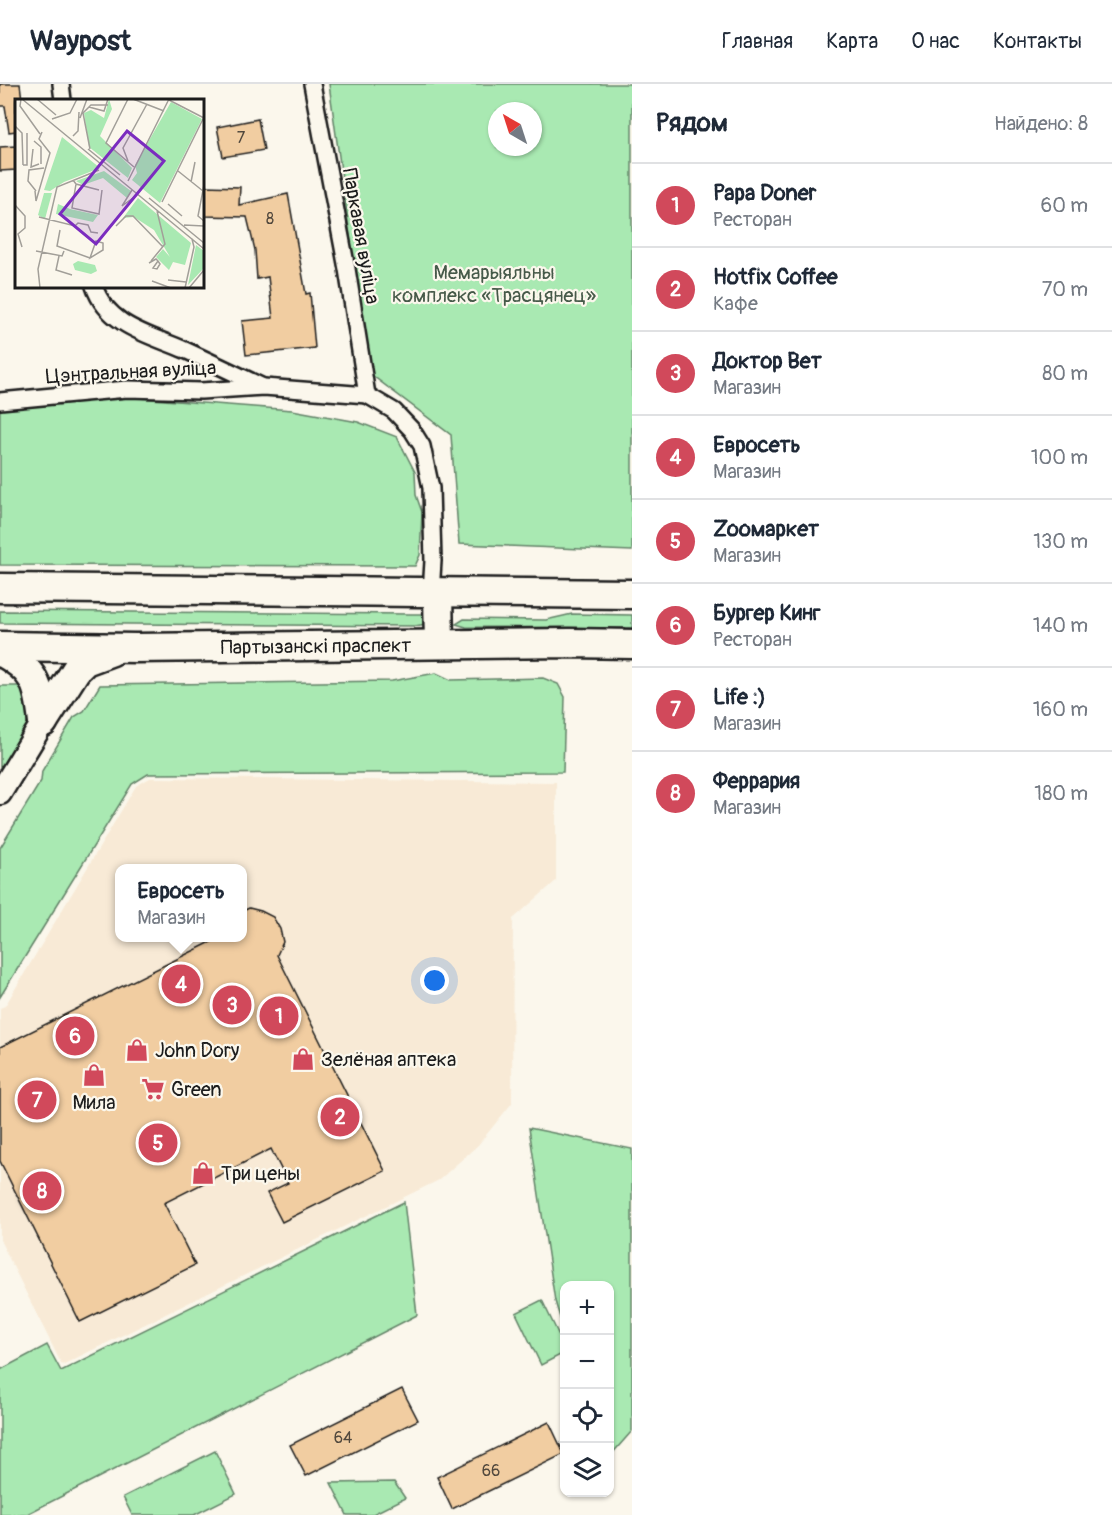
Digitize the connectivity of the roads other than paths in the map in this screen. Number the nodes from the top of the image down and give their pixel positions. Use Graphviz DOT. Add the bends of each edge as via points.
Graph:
graph roads {
  1 [pos="61,84"];
  2 [pos="312,84"];
  3 [pos="63,99"];
  4 [pos="95,288"];
  5 [pos="264,387"];
  6 [pos="367,395"];
  7 [pos="0,401"];
  8 [pos="0,588"];
  9 [pos="435,593"];
  10 [pos="632,594"];
  11 [pos="439,644"];
  12 [pos="632,645"];
  13 [pos="0,646"];
  14 [pos="123,648"];
  15 [pos="0,651"];
  16 [pos="43,722"];
  17 [pos="0,793"];
  1 -- 3 [label="street"];
  2 -- 6 [label="street, Паркавая вуліца"];
  4 -- 5 [label="street, Цэнтральная вуліца" via="109,313 144,336 183,349"];
  5 -- 6 [label="street, Цэнтральная вуліца"];
  5 -- 7 [label="street, Цэнтральная вуліца" via="127,389"];
  6 -- 9 [label="street" via="394,411 412,429 422,447 430,488"];
  8 -- 9 [label="highway"];
  9 -- 10 [label="highway"];
  9 -- 11 [label="highway"];
  11 -- 12 [label="highway, Партызанскі праспект"];
  11 -- 14 [label="highway, Партызанскі праспект"];
  13 -- 14 [label="highway, Партызанскі праспект"];
  14 -- 16 [label="highway" via="85,661"];
  15 -- 16 [label="highway" via="30,671 37,682"];
  16 -- 17 [label="street"];
}
